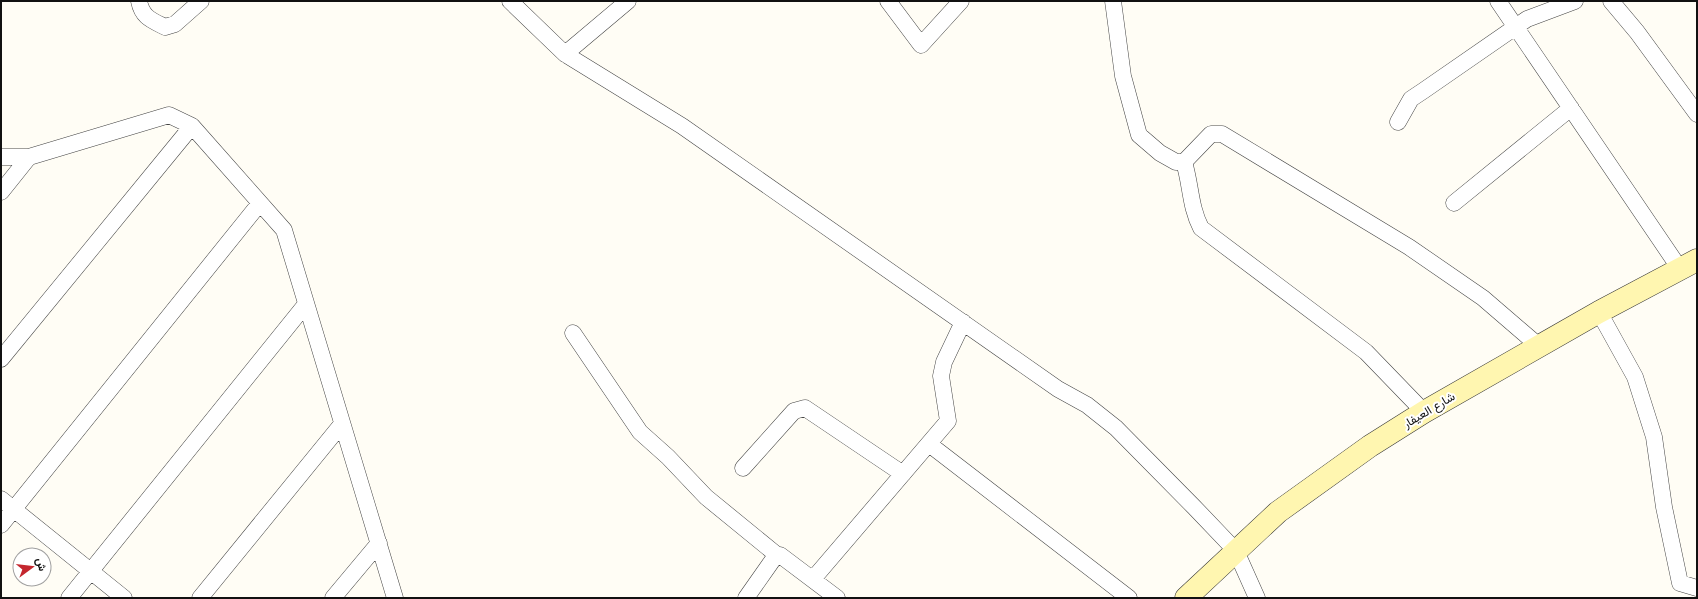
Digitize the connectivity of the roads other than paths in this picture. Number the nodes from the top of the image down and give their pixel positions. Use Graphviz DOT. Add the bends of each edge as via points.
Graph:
graph roads {
  1 [pos="139,1"];
  2 [pos="201,1"];
  3 [pos="510,1"];
  4 [pos="628,1"];
  5 [pos="888,1"];
  6 [pos="962,1"];
  7 [pos="1113,1"];
  8 [pos="1498,1"];
  9 [pos="1576,1"];
  10 [pos="1611,1"];
  11 [pos="1517,27"];
  12 [pos="565,54"];
  13 [pos="1571,108"];
  14 [pos="1697,114"];
  15 [pos="1398,122"];
  16 [pos="192,126"];
  17 [pos="1,157"];
  18 [pos="29,158"];
  19 [pos="1184,162"];
  20 [pos="1,192"];
  21 [pos="260,203"];
  22 [pos="1454,203"];
  23 [pos="1688,264"];
  24 [pos="306,304"];
  25 [pos="1599,312"];
  26 [pos="963,322"];
  27 [pos="573,333"];
  28 [pos="1540,347"];
  29 [pos="1,359"];
  30 [pos="1424,412"];
  31 [pos="341,425"];
  32 [pos="929,444"];
  33 [pos="743,468"];
  34 [pos="903,474"];
  35 [pos="1,499"];
  36 [pos="14,509"];
  37 [pos="1,525"];
  38 [pos="379,543"];
  39 [pos="1236,551"];
  40 [pos="777,555"];
  41 [pos="90,571"];
  42 [pos="813,579"];
  43 [pos="1697,588"];
  44 [pos="69,598"];
  45 [pos="124,598"];
  46 [pos="200,598"];
  47 [pos="334,598"];
  48 [pos="395,598"];
  49 [pos="746,598"];
  50 [pos="837,598"];
  51 [pos="1128,598"];
  52 [pos="1186,598"];
  53 [pos="1257,598"];
  1 -- 2 [label="street" via="141,11 150,20 165,27 175,24"];
  3 -- 12 [label="street"];
  4 -- 12 [label="street"];
  5 -- 6 [label="street" via="921,45"];
  7 -- 19 [label="street" via="1123,76 1138,134 1160,153 1176,162"];
  8 -- 11 [label="street"];
  9 -- 11 [label="street" via="1527,20"];
  10 -- 14 [label="street"];
  11 -- 13 [label="street"];
  11 -- 15 [label="street" via="1411,99"];
  12 -- 26 [label="street" via="682,126"];
  13 -- 22 [label="street"];
  13 -- 23 [label="street"];
  16 -- 18 [label="street" via="168,115"];
  16 -- 21 [label="street"];
  16 -- 29 [label="street"];
  17 -- 18 [label="street"];
  18 -- 20 [label="street"];
  19 -- 28 [label="street" via="1211,134 1222,134 1409,247 1483,298"];
  19 -- 30 [label="street" via="1192,207 1201,228 1366,352"];
  21 -- 24 [label="street" via="284,230"];
  21 -- 36 [label="street"];
  23 -- 25 [label="main road, شارع العيفار"];
  24 -- 31 [label="street"];
  24 -- 41 [label="street"];
  25 -- 28 [label="main road, شارع العيفار"];
  25 -- 43 [label="street" via="1635,377 1651,430 1680,583"];
  26 -- 32 [label="street" via="944,362 942,376 948,421"];
  26 -- 39 [label="street" via="1058,389 1087,405 1116,428"];
  27 -- 40 [label="street" via="640,432 684,472 706,497"];
  28 -- 30 [label="main road, شارع العيفار"];
  30 -- 39 [label="main road, شارع العيفار" via="1314,485 1278,512"];
  31 -- 38 [label="street"];
  31 -- 46 [label="street"];
  32 -- 34 [label="street"];
  32 -- 51 [label="street"];
  33 -- 34 [label="street" via="794,411 805,408"];
  34 -- 42 [label="street"];
  35 -- 36 [label="street"];
  36 -- 37 [label="street"];
  36 -- 41 [label="street"];
  38 -- 47 [label="street"];
  38 -- 48 [label="street"];
  39 -- 52 [label="main road, شارع العيفار"];
  39 -- 53 [label="street"];
  40 -- 42 [label="street" via="783,555"];
  40 -- 49 [label="street"];
  41 -- 44 [label="street"];
  41 -- 45 [label="street"];
  42 -- 50 [label="street"];
}
